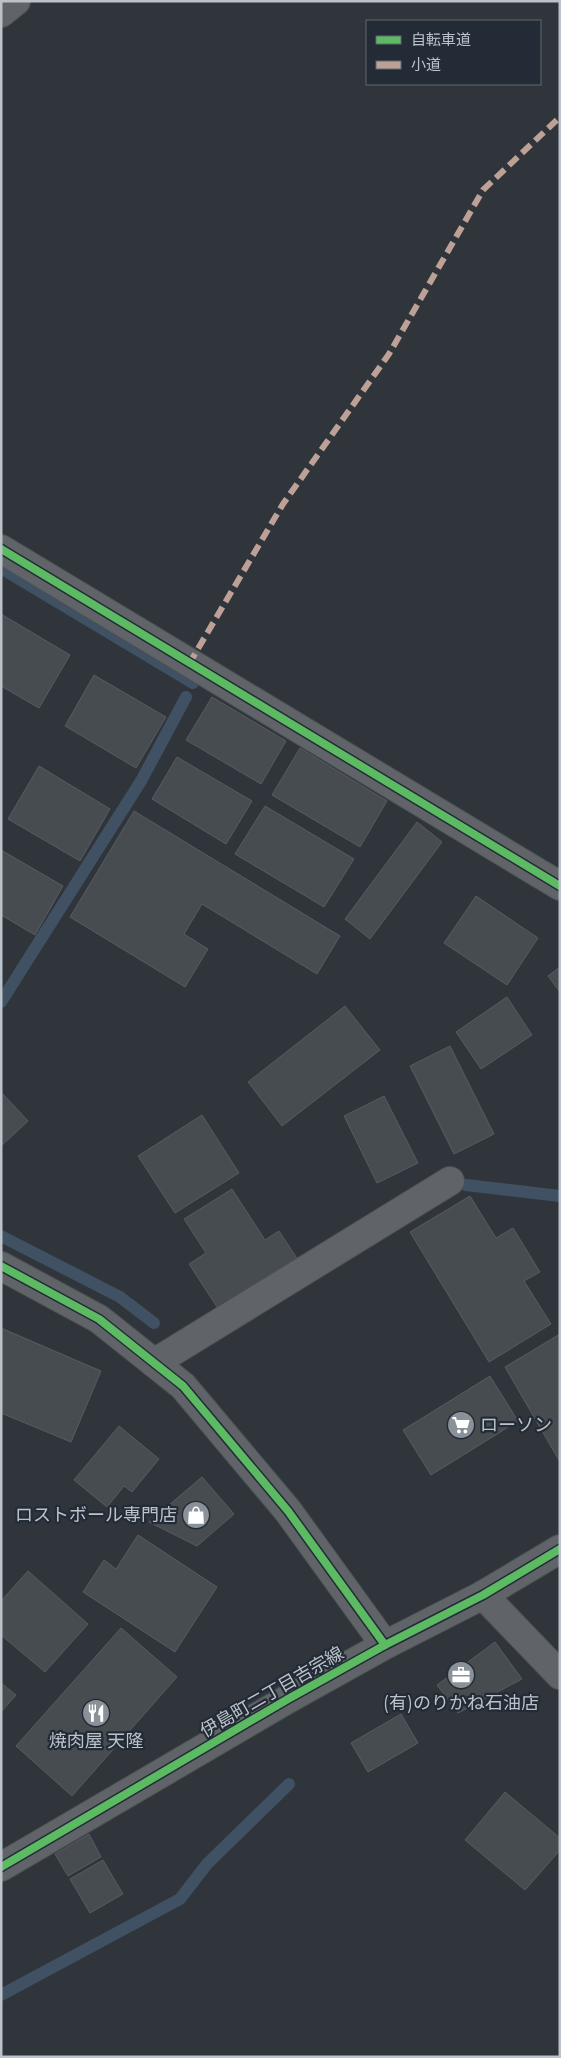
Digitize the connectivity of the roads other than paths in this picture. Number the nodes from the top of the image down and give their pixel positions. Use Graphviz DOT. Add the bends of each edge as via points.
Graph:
graph roads {
  1 [pos="16,1"];
  2 [pos="1,13"];
  3 [pos="1,549"];
  4 [pos="560,886"];
  5 [pos="450,1181"];
  6 [pos="1,1266"];
  7 [pos="154,1363"];
  8 [pos="560,1549"];
  9 [pos="483,1596"];
  10 [pos="385,1645"];
  11 [pos="560,1675"];
  12 [pos="1,1867"];
  1 -- 2 [label="street"];
  3 -- 4 [label="street"];
  5 -- 7 [label="street"];
  6 -- 7 [label="street" via="99,1320"];
  7 -- 10 [label="street" via="183,1386 288,1511"];
  8 -- 9 [label="street, 伊島町二丁目吉宗線"];
  9 -- 10 [label="street, 伊島町二丁目吉宗線"];
  9 -- 11 [label="street"];
  10 -- 12 [label="street, 伊島町二丁目吉宗線"];
}
